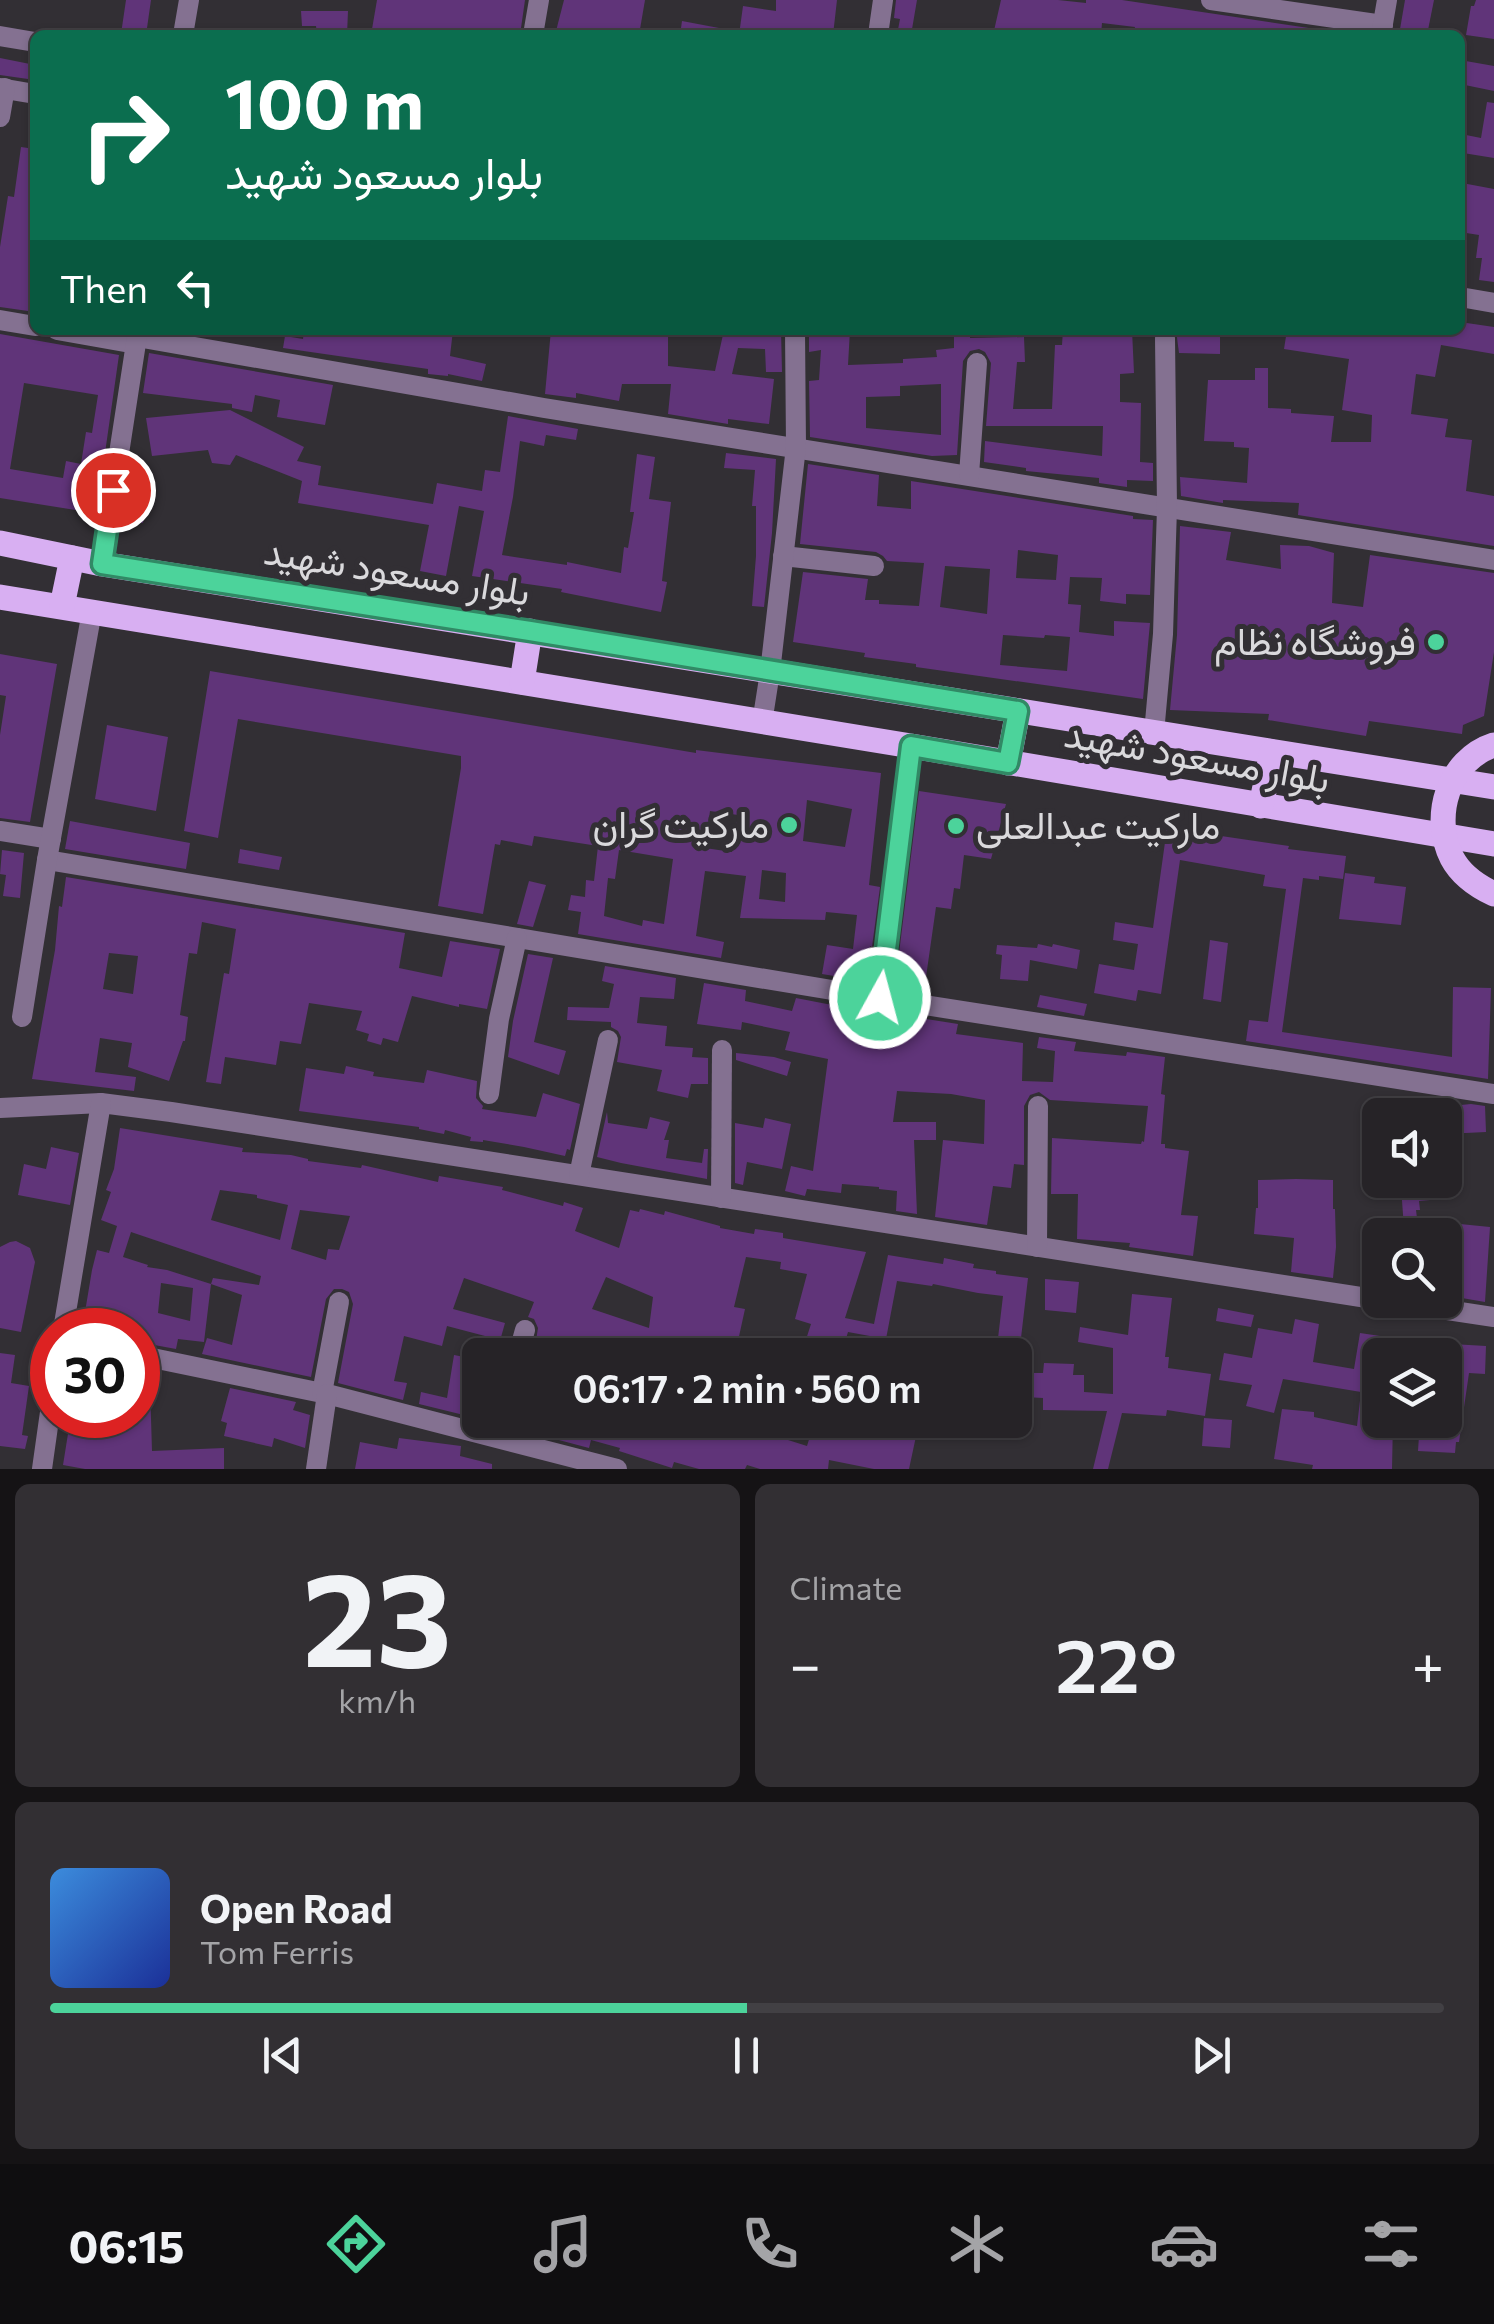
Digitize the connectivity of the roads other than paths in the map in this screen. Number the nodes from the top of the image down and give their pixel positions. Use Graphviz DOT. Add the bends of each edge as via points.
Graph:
graph roads {
  1 [pos="189,0"];
  2 [pos="538,0"];
  3 [pos="883,0"];
  4 [pos="1210,0"];
  5 [pos="1387,0"];
  6 [pos="185,30"];
  7 [pos="533,30"];
  8 [pos="879,30"];
  9 [pos="1382,30"];
  10 [pos="0,36"];
  11 [pos="30,41"];
  12 [pos="2,88"];
  13 [pos="30,93"];
  14 [pos="0,117"];
  15 [pos="1465,298"];
  16 [pos="1494,303"];
  17 [pos="0,320"];
  18 [pos="30,325"];
  19 [pos="795,335"];
  20 [pos="137,337"];
  21 [pos="1165,338"];
  22 [pos="977,363"];
  23 [pos="796,448"];
  24 [pos="968,475"];
  25 [pos="1167,508"];
  26 [pos="0,542"];
  27 [pos="784,556"];
  28 [pos="72,558"];
  29 [pos="1494,560"];
  30 [pos="102,564"];
  31 [pos="874,566"];
  32 [pos="0,597"];
  33 [pos="62,606"];
  34 [pos="92,610"];
  35 [pos="530,631"];
  36 [pos="770,672"];
  37 [pos="522,682"];
  38 [pos="1018,711"];
  39 [pos="762,722"];
  40 [pos="1154,733"];
  41 [pos="1494,745"];
  42 [pos="911,746"];
  43 [pos="1272,752"];
  44 [pos="1008,763"];
  45 [pos="1452,780"];
  46 [pos="1494,787"];
  47 [pos="1261,806"];
  48 [pos="0,830"];
  49 [pos="1444,837"];
  50 [pos="1494,844"];
  51 [pos="49,850"];
  52 [pos="1494,894"];
  53 [pos="516,938"];
  54 [pos="880,998"];
  55 [pos="22,1017"];
  56 [pos="608,1040"];
  57 [pos="722,1050"];
  58 [pos="489,1094"];
  59 [pos="1494,1094"];
  60 [pos="101,1103"];
  61 [pos="1038,1106"];
  62 [pos="0,1108"];
  63 [pos="579,1175"];
  64 [pos="722,1198"];
  65 [pos="1037,1247"];
  66 [pos="1362,1297"];
  67 [pos="338,1302"];
  68 [pos="67,1308"];
  69 [pos="1462,1313"];
  70 [pos="1494,1318"];
  71 [pos="525,1330"];
  72 [pos="523,1338"];
  73 [pos="160,1360"];
  74 [pos="325,1394"];
  75 [pos="462,1422"];
  76 [pos="46,1438"];
  77 [pos="516,1438"];
  78 [pos="573,1464"];
  79 [pos="42,1469"];
  80 [pos="316,1469"];
  81 [pos="617,1469"];
  1 -- 6 [label="street"];
  2 -- 7 [label="street"];
  3 -- 8 [label="street"];
  4 -- 9 [label="street"];
  5 -- 9 [label="street"];
  10 -- 11 [label="street"];
  12 -- 13 [label="street"];
  12 -- 14 [label="street"];
  15 -- 16 [label="street"];
  17 -- 18 [label="street"];
  19 -- 23 [label="street"];
  20 -- 23 [label="street"];
  20 -- 30 [label="street"];
  21 -- 25 [label="street"];
  22 -- 24 [label="street"];
  23 -- 24 [label="street"];
  23 -- 27 [label="street"];
  24 -- 25 [label="street"];
  25 -- 29 [label="street"];
  25 -- 40 [label="street"];
  26 -- 28 [label="main road, بلوار مسعود شهید"];
  27 -- 31 [label="street"];
  27 -- 36 [label="street"];
  28 -- 30 [label="main road, بلوار مسعود شهید"];
  28 -- 33 [label="main road"];
  30 -- 35 [label="main road, بلوار مسعود شهید"];
  32 -- 33 [label="main road, بلوار مسعود شهید"];
  33 -- 34 [label="main road, بلوار مسعود شهید"];
  34 -- 37 [label="main road, بلوار مسعود شهید"];
  34 -- 51 [label="street"];
  35 -- 36 [label="main road, بلوار مسعود شهید"];
  35 -- 37 [label="main road"];
  36 -- 38 [label="main road, بلوار مسعود شهید"];
  36 -- 39 [label="street"];
  37 -- 39 [label="main road, بلوار مسعود شهید"];
  38 -- 40 [label="main road, بلوار مسعود شهید"];
  38 -- 44 [label="main road"];
  39 -- 42 [label="main road, بلوار مسعود شهید"];
  40 -- 43 [label="main road, بلوار مسعود شهید"];
  41 -- 45 [label="main road"];
  42 -- 44 [label="main road, بلوار مسعود شهید"];
  42 -- 54 [label="street"];
  43 -- 45 [label="main road, بلوار مسعود شهید"];
  43 -- 47 [label="main road"];
  44 -- 47 [label="main road, بلوار مسعود شهید"];
  45 -- 46 [label="main road, بلوار مسعود شهید"];
  45 -- 49 [label="main road"];
  47 -- 49 [label="main road, بلوار مسعود شهید"];
  48 -- 51 [label="street"];
  49 -- 50 [label="main road, بلوار مسعود شهید"];
  49 -- 52 [label="main road" via="1470,880"];
  51 -- 53 [label="street"];
  51 -- 55 [label="street"];
  53 -- 54 [label="street"];
  53 -- 58 [label="street"];
  54 -- 59 [label="street"];
  56 -- 63 [label="street"];
  57 -- 64 [label="street"];
  60 -- 62 [label="street"];
  60 -- 63 [label="street"];
  60 -- 68 [label="street"];
  61 -- 65 [label="street"];
  63 -- 64 [label="street"];
  64 -- 65 [label="street"];
  65 -- 66 [label="street"];
  67 -- 74 [label="street"];
  69 -- 70 [label="street"];
  71 -- 72 [label="street"];
  73 -- 74 [label="street"];
  74 -- 75 [label="street"];
  74 -- 80 [label="street"];
  76 -- 79 [label="street"];
  77 -- 78 [label="street"];
  78 -- 81 [label="street"];
}
